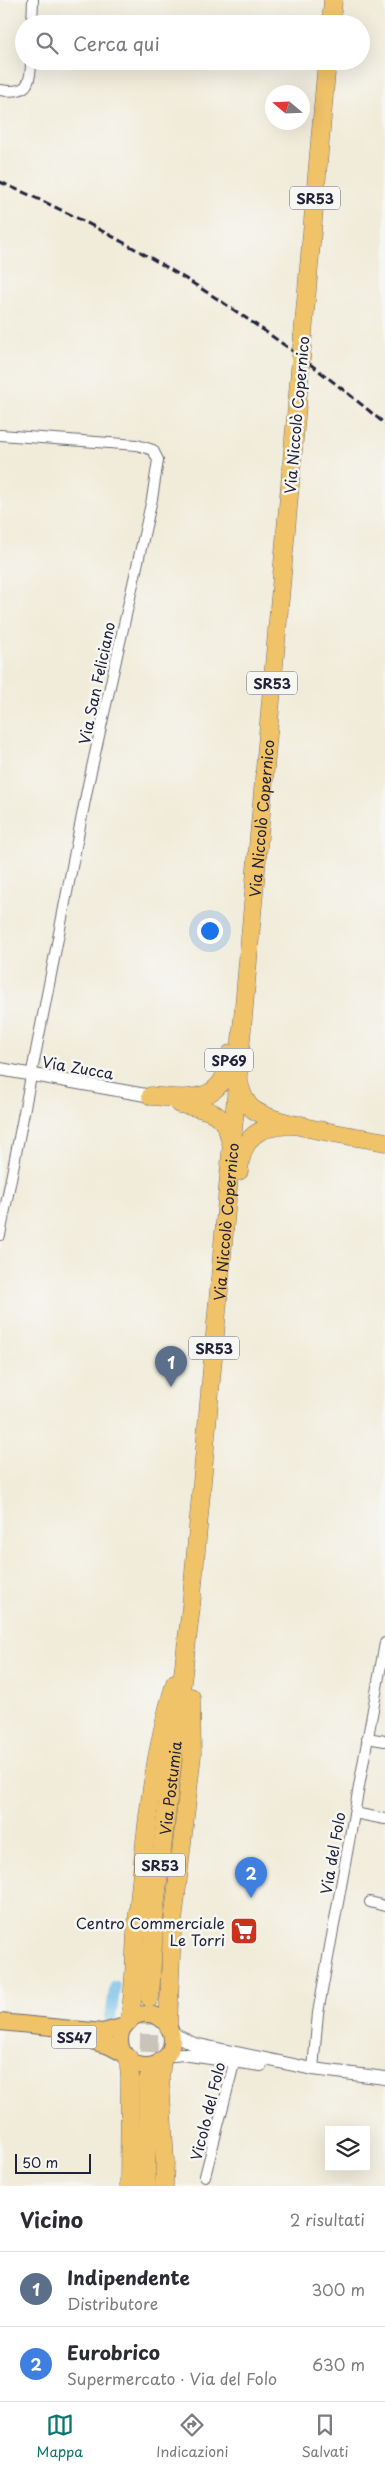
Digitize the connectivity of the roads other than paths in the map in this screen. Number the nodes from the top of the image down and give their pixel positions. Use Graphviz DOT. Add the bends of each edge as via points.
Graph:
graph roads {
  1 [pos="33,0"];
  2 [pos="333,0"];
  3 [pos="32,15"];
  4 [pos="332,15"];
  5 [pos="31,70"];
  6 [pos="326,70"];
  7 [pos="0,90"];
  8 [pos="0,435"];
  9 [pos="248,961"];
  10 [pos="0,1069"];
  11 [pos="33,1076"];
  12 [pos="238,1078"];
  13 [pos="151,1096"];
  14 [pos="302,1126"];
  15 [pos="385,1142"];
  16 [pos="231,1153"];
  17 [pos="0,1235"];
  18 [pos="222,1260"];
  19 [pos="194,1576"];
  20 [pos="191,1607"];
  21 [pos="385,1642"];
  22 [pos="384,1658"];
  23 [pos="367,1738"];
  24 [pos="385,1741"];
  25 [pos="354,1814"];
  26 [pos="385,1819"];
  27 [pos="370,1902"];
  28 [pos="385,1906"];
  29 [pos="150,1998"];
  30 [pos="0,2022"];
  31 [pos="127,2023"];
  32 [pos="21,2025"];
  33 [pos="170,2029"];
  34 [pos="127,2056"];
  35 [pos="236,2057"];
  36 [pos="164,2058"];
  37 [pos="313,2069"];
  38 [pos="385,2078"];
  39 [pos="148,2080"];
  40 [pos="205,2176"];
  41 [pos="129,2186"];
  42 [pos="146,2186"];
  43 [pos="164,2186"];
  1 -- 3 [label="street"];
  2 -- 4 [label="highway"];
  5 -- 7 [label="street" via="31,78 22,90"];
  6 -- 9 [label="highway, Via Niccolò Copernico / SR53, bridge"];
  8 -- 11 [label="street, Via San Feliciano" via="137,445 153,450 158,460 88,785"];
  9 -- 12 [label="highway, Via Niccolò Copernico / SR53"];
  9 -- 13 [label="highway, SP69" via="235,1008 227,1075 222,1084 216,1090 195,1098"];
  10 -- 11 [label="street, Via Zucca / SP69"];
  11 -- 13 [label="street, Via Zucca / SP69"];
  11 -- 17 [label="street, Via San Feliciano"];
  12 -- 14 [label="highway, SP69" via="245,1100 254,1110"];
  12 -- 16 [label="highway, Via Niccolò Copernico / SR53"];
  13 -- 16 [label="highway, SP69" via="216,1114 226,1125"];
  14 -- 15 [label="highway, SP69"];
  14 -- 18 [label="highway, SP69" via="267,1127 248,1140 240,1159 235,1214"];
  16 -- 18 [label="highway, Via Niccolò Copernico / SR53"];
  18 -- 19 [label="highway, Via Niccolò Copernico / SR53"];
  19 -- 20 [label="highway, Via Postumia / SR53"];
  20 -- 29 [label="highway, Via Postumia / SR53" via="155,1908"];
  20 -- 31 [label="highway" via="162,1725"];
  20 -- 33 [label="highway" via="192,1755 173,1922 169,1973"];
  21 -- 22 [label="street, Via del Folo"];
  22 -- 23 [label="street, Via del Folo"];
  23 -- 24 [label="street"];
  23 -- 25 [label="street, Via del Folo"];
  25 -- 26 [label="street"];
  25 -- 37 [label="street, Via del Folo" via="318,2012"];
  27 -- 28 [label="street"];
  30 -- 32 [label="main road, SS47"];
  31 -- 32 [label="main road, SS47" via="103,2032"];
  31 -- 33 [label="main road, SS47" via="135,2016 150,2014 157,2016"];
  31 -- 34 [label="main road" via="121,2043"];
  32 -- 34 [label="main road, SS47" via="91,2040"];
  33 -- 35 [label="street" via="194,2044"];
  33 -- 36 [label="main road" via="171,2048"];
  34 -- 36 [label="main road, SS47" via="134,2062 148,2065"];
  34 -- 41 [label="highway" via="130,2077"];
  35 -- 36 [label="street" via="182,2054"];
  35 -- 37 [label="street"];
  35 -- 40 [label="street, Vicolo del Folo"];
  36 -- 43 [label="highway" via="160,2077"];
  37 -- 38 [label="street"];
  39 -- 42 [label="highway"];
}
